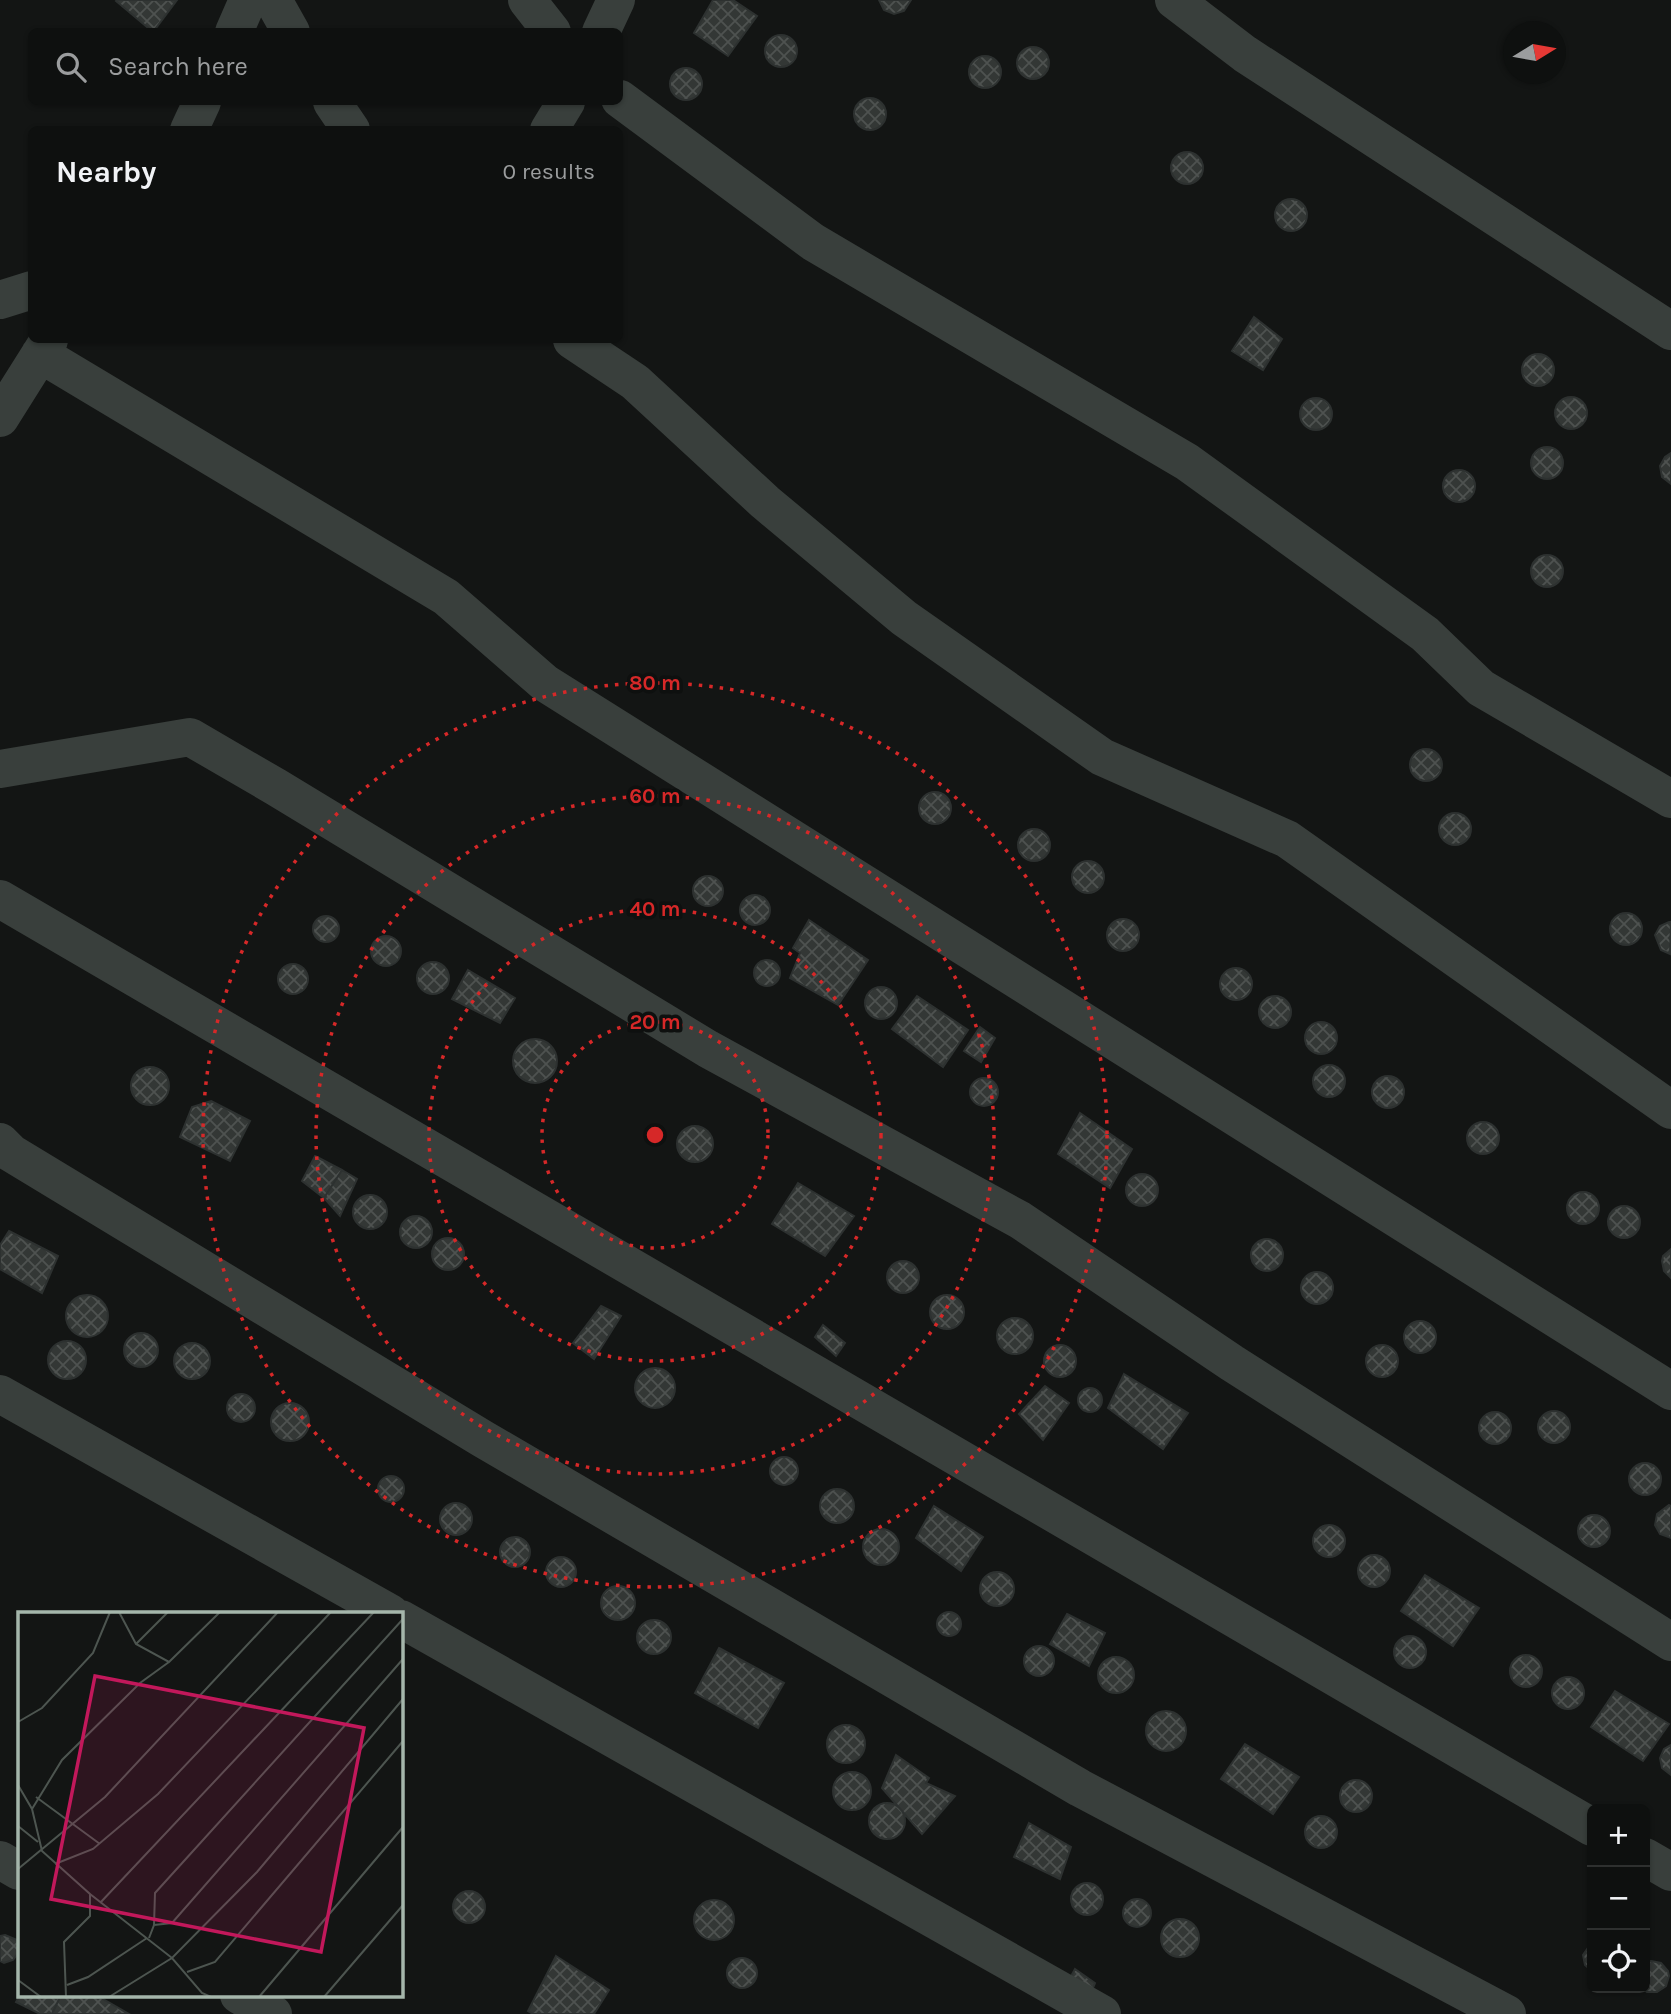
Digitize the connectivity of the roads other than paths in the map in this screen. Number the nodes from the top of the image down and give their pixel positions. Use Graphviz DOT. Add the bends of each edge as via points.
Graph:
graph roads {
  1 [pos="248,0"];
  2 [pos="273,0"];
  3 [pos="527,0"];
  4 [pos="616,0"];
  5 [pos="1174,0"];
  6 [pos="236,28"];
  7 [pos="289,28"];
  8 [pos="549,28"];
  9 [pos="603,28"];
  10 [pos="623,101"];
  11 [pos="201,105"];
  12 [pos="334,105"];
  13 [pos="564,105"];
  14 [pos="191,126"];
  15 [pos="348,126"];
  16 [pos="551,126"];
  17 [pos="28,291"];
  18 [pos="0,300"];
  19 [pos="1671,331"];
  20 [pos="576,343"];
  21 [pos="45,346"];
  22 [pos="0,418"];
  23 [pos="0,769"];
  24 [pos="1671,799"];
  25 [pos="0,899"];
  26 [pos="1671,1110"];
  27 [pos="0,1142"];
  28 [pos="1671,1391"];
  29 [pos="0,1394"];
  30 [pos="388,1612"];
  31 [pos="402,1620"];
  32 [pos="1671,1642"];
  33 [pos="1587,1824"];
  34 [pos="0,1860"];
  35 [pos="1650,1860"];
  36 [pos="18,1870"];
  37 [pos="1671,1872"];
  38 [pos="241,1996"];
  39 [pos="273,2014"];
  40 [pos="1102,2014"];
  41 [pos="1507,2014"];
  1 -- 6 [label="street"];
  2 -- 7 [label="street"];
  3 -- 8 [label="street"];
  4 -- 9 [label="street"];
  5 -- 19 [label="street" via="1245,54"];
  10 -- 24 [label="street" via="813,242 1187,461 1425,634 1481,688"];
  11 -- 14 [label="street"];
  12 -- 15 [label="street"];
  13 -- 16 [label="street"];
  17 -- 18 [label="street"];
  20 -- 26 [label="street" via="635,382 765,502 904,618 1047,719 1102,757 1287,839"];
  21 -- 22 [label="street"];
  21 -- 28 [label="street" via="446,597 545,683"];
  23 -- 32 [label="street" via="190,737 708,1049 1020,1220 1232,1363"];
  25 -- 33 [label="street"];
  27 -- 41 [label="street" via="11,1153 483,1439 1080,1788"];
  29 -- 30 [label="street"];
  31 -- 40 [label="street"];
  34 -- 36 [label="street"];
  35 -- 37 [label="street"];
  38 -- 39 [label="street"];
}
